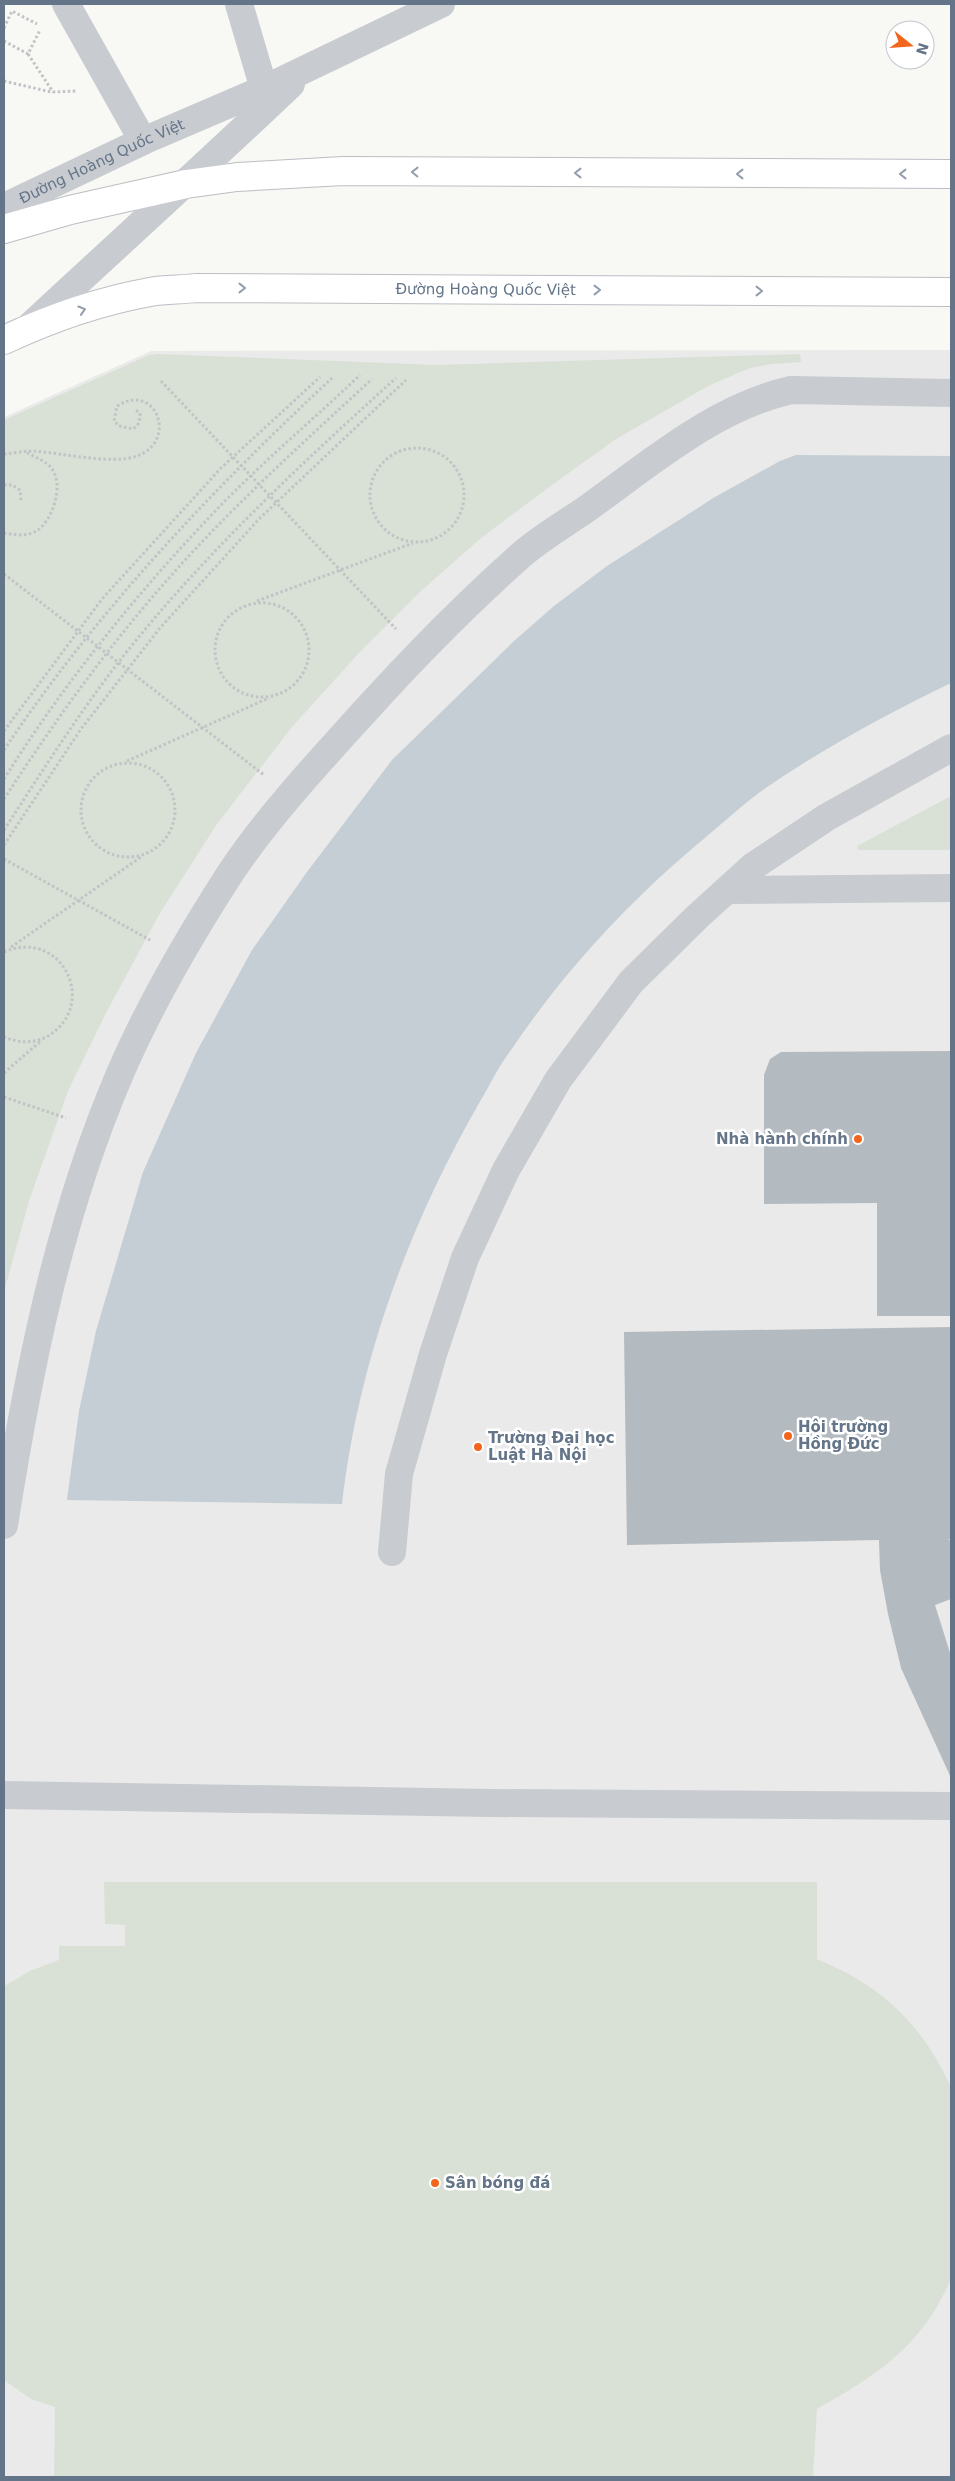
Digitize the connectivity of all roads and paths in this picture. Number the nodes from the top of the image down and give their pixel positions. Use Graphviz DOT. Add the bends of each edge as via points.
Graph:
graph roads {
  1 [pos="66,4"];
  2 [pos="239,4"];
  3 [pos="438,4"];
  4 [pos="4,28"];
  5 [pos="4,41"];
  6 [pos="28,54"];
  7 [pos="308,67"];
  8 [pos="4,81"];
  9 [pos="112,85"];
  10 [pos="264,89"];
  11 [pos="53,92"];
  12 [pos="143,141"];
  13 [pos="951,174"];
  14 [pos="186,184"];
  15 [pos="4,207"];
  16 [pos="4,229"];
  17 [pos="951,292"];
  18 [pos="15,335"];
  19 [pos="360,375"];
  20 [pos="320,377"];
  21 [pos="332,378"];
  22 [pos="396,378"];
  23 [pos="372,379"];
  24 [pos="406,380"];
  25 [pos="161,381"];
  26 [pos="951,393"];
  27 [pos="134,410"];
  28 [pos="26,452"];
  29 [pos="4,454"];
  30 [pos="234,458"];
  31 [pos="240,465"];
  32 [pos="251,476"];
  33 [pos="260,484"];
  34 [pos="4,485"];
  35 [pos="269,495"];
  36 [pos="21,501"];
  37 [pos="277,502"];
  38 [pos="4,533"];
  39 [pos="416,542"];
  40 [pos="340,570"];
  41 [pos="4,574"];
  42 [pos="249,604"];
  43 [pos="78,631"];
  44 [pos="398,631"];
  45 [pos="85,637"];
  46 [pos="98,646"];
  47 [pos="107,654"];
  48 [pos="119,663"];
  49 [pos="126,669"];
  50 [pos="274,695"];
  51 [pos="203,728"];
  52 [pos="4,731"];
  53 [pos="951,748"];
  54 [pos="4,750"];
  55 [pos="121,764"];
  56 [pos="265,775"];
  57 [pos="4,779"];
  58 [pos="4,799"];
  59 [pos="4,830"];
  60 [pos="4,845"];
  61 [pos="144,855"];
  62 [pos="4,859"];
  63 [pos="951,888"];
  64 [pos="727,890"];
  65 [pos="79,900"];
  66 [pos="154,942"];
  67 [pos="4,952"];
  68 [pos="4,1037"];
  69 [pos="44,1038"];
  70 [pos="4,1074"];
  71 [pos="4,1097"];
  72 [pos="69,1119"];
  73 [pos="4,1525"];
  74 [pos="392,1552"];
  75 [pos="4,1795"];
  76 [pos="951,1806"];
  1 -- 9 [label="street"];
  2 -- 10 [label="street"];
  3 -- 7 [label="street, Đường Hoàng Quốc Việt"];
  4 -- 6 [label="path" via="12,11 42,26"];
  5 -- 6 [label="path"];
  6 -- 11 [label="path"];
  7 -- 10 [label="street, Đường Hoàng Quốc Việt"];
  7 -- 14 [label="street, Đường Hoàng Quốc Việt"];
  8 -- 11 [label="path"];
  9 -- 11 [label="path" via="86,91"];
  9 -- 12 [label="street"];
  10 -- 12 [label="street, Đường Hoàng Quốc Việt"];
  12 -- 15 [label="street, Đường Hoàng Quốc Việt"];
  13 -- 14 [label="main road, Đường Hoàng Quốc Việt, one-way" via="343,171 237,177"];
  14 -- 16 [label="main road, Đường Hoàng Quốc Việt" via="70,210"];
  14 -- 18 [label="street, Đường Hoàng Quốc Việt"];
  18 -- 17 [label="main road, Đường Hoàng Quốc Việt, one-way" via="120,299 196,288"];
  19 -- 32 [label="path"];
  20 -- 30 [label="path"];
  21 -- 31 [label="path"];
  22 -- 35 [label="path"];
  23 -- 33 [label="path"];
  24 -- 37 [label="path"];
  25 -- 30 [label="path"];
  26 -- 73 [label="street" via="791,390 768,395 681,441 522,554 405,667 298,785 232,871 167,980 119,1075 53,1271"];
  27 -- 28 [label="path" via="140,413 140,420 133,429 119,426 114,421 117,406 140,400 151,406 160,423 160,432 154,443 137,456 82,457"];
  28 -- 29 [label="path"];
  28 -- 38 [label="path" via="51,467 56,476 54,505 39,529 26,535"];
  30 -- 31 [label="path"];
  30 -- 43 [label="path" via="102,598"];
  31 -- 32 [label="path"];
  31 -- 45 [label="path" via="132,581"];
  32 -- 33 [label="path"];
  32 -- 46 [label="path" via="158,573"];
  33 -- 35 [label="path"];
  33 -- 47 [label="path" via="176,570"];
  34 -- 36 [label="path" via="20,490"];
  35 -- 37 [label="path"];
  35 -- 48 [label="path" via="197,571"];
  37 -- 40 [label="path"];
  37 -- 49 [label="path" via="204,579"];
  39 -- 39 [label="path" via="435,539 447,532 456,522 464,500 464,489 456,468 438,453 416,448 385,460 372,480 370,497 374,515 386,531 397,538"];
  39 -- 40 [label="path"];
  40 -- 42 [label="path"];
  40 -- 44 [label="path"];
  41 -- 43 [label="path"];
  42 -- 50 [label="path" via="272,603 283,607 293,613 306,632 306,666 291,686"];
  42 -- 50 [label="path" via="234,611 222,624 214,645 216,664 236,690 254,697"];
  43 -- 45 [label="path"];
  43 -- 52 [label="path"];
  45 -- 46 [label="path"];
  45 -- 54 [label="path"];
  46 -- 47 [label="path"];
  46 -- 57 [label="path" via="31,736"];
  47 -- 48 [label="path"];
  47 -- 58 [label="path"];
  48 -- 49 [label="path"];
  48 -- 59 [label="path" via="58,746"];
  49 -- 51 [label="path"];
  49 -- 60 [label="path" via="47,777"];
  50 -- 51 [label="path"];
  51 -- 55 [label="path"];
  51 -- 56 [label="path"];
  53 -- 64 [label="street" via="827,817 752,867"];
  55 -- 61 [label="path" via="139,764 159,774 167,783 175,804 175,816 167,837"];
  55 -- 61 [label="path" via="106,768 89,784 81,806 83,824 93,842 108,853 128,858"];
  61 -- 65 [label="path"];
  62 -- 65 [label="path"];
  63 -- 64 [label="street"];
  64 -- 74 [label="street" via="631,982 558,1080 506,1170 465,1258 433,1354 399,1474"];
  65 -- 66 [label="path"];
  65 -- 67 [label="path"];
  67 -- 69 [label="path" via="24,947 47,952 64,966 73,999 70,1011 60,1026"];
  68 -- 69 [label="path" via="25,1042"];
  69 -- 70 [label="path"];
  71 -- 72 [label="path"];
  75 -- 76 [label="street"];
}
